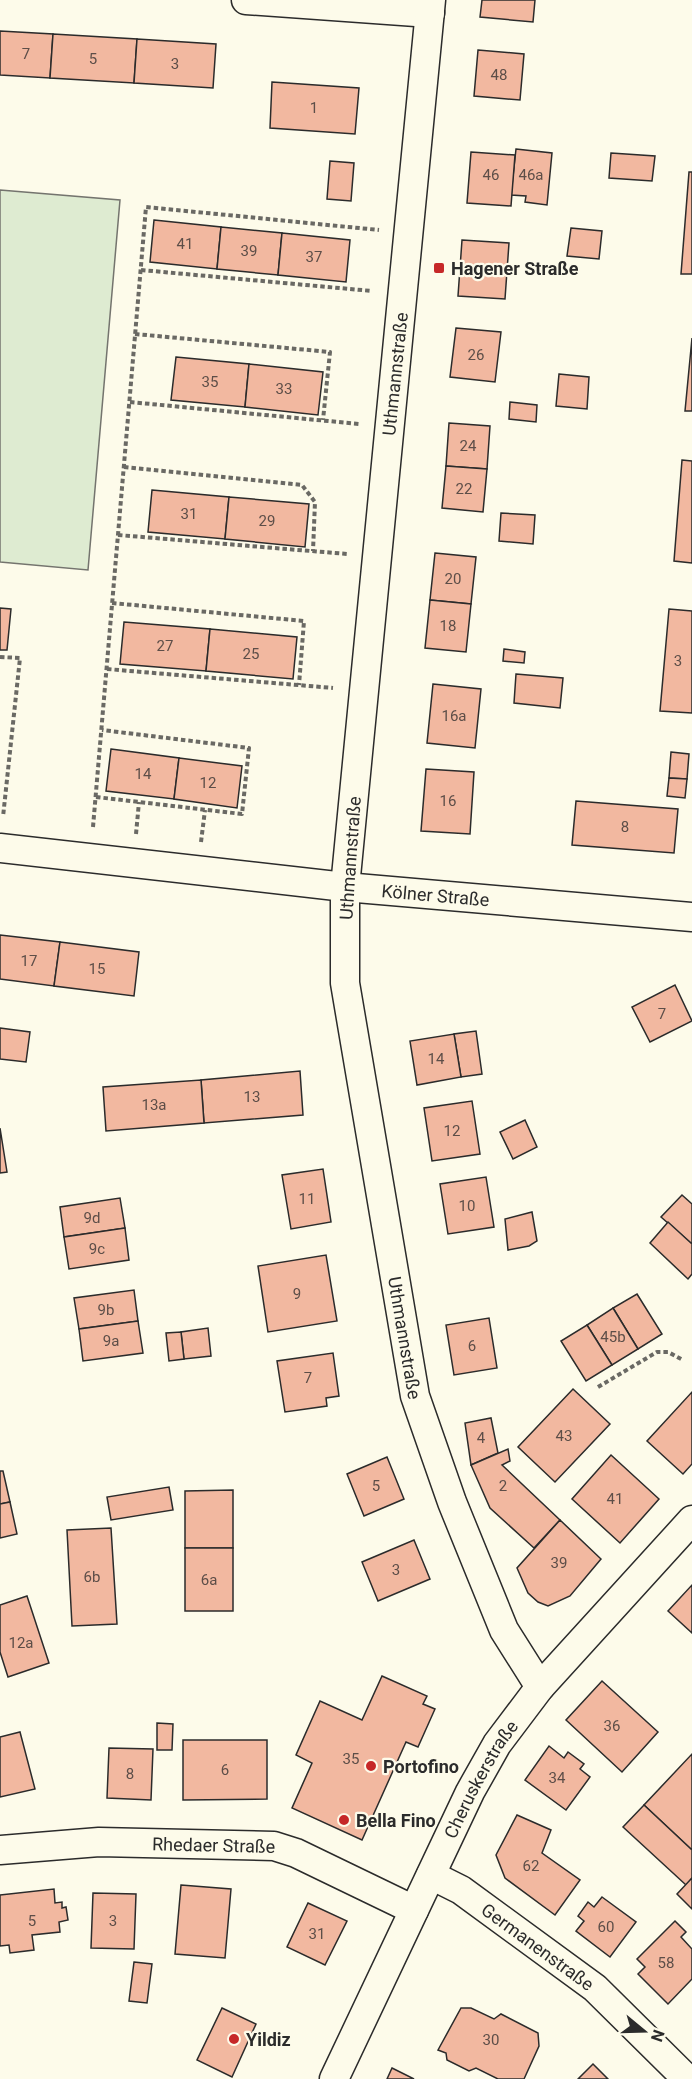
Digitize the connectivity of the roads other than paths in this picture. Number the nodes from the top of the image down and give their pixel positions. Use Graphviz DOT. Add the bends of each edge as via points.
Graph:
graph roads {
  1 [pos="246,0"];
  2 [pos="430,7"];
  3 [pos="1,834"];
  4 [pos="345,887"];
  5 [pos="692,917"];
  6 [pos="692,1520"];
  7 [pos="540,1686"];
  8 [pos="0,1850"];
  9 [pos="431,1875"];
  10 [pos="414,1910"];
  11 [pos="334,2079"];
  12 [pos="687,2079"];
  1 -- 2 [label="street"];
  2 -- 4 [label="street, Uthmannstraße"];
  3 -- 4 [label="street, Kölner Straße" via="91,858"];
  4 -- 5 [label="street, Kölner Straße"];
  4 -- 7 [label="street, Uthmannstraße" via="345,983 415,1396 452,1502 504,1630"];
  6 -- 7 [label="street, Cheruskerstraße"];
  7 -- 9 [label="street, Cheruskerstraße" via="497,1744"];
  8 -- 10 [label="street, Rhedaer Straße" via="67,1842 274,1846"];
  9 -- 10 [label="street, Cheruskerstraße"];
  9 -- 12 [label="street, Germanenstraße" via="461,1890 595,1988"];
  10 -- 11 [label="street, Cheruskerstraße"];
}
